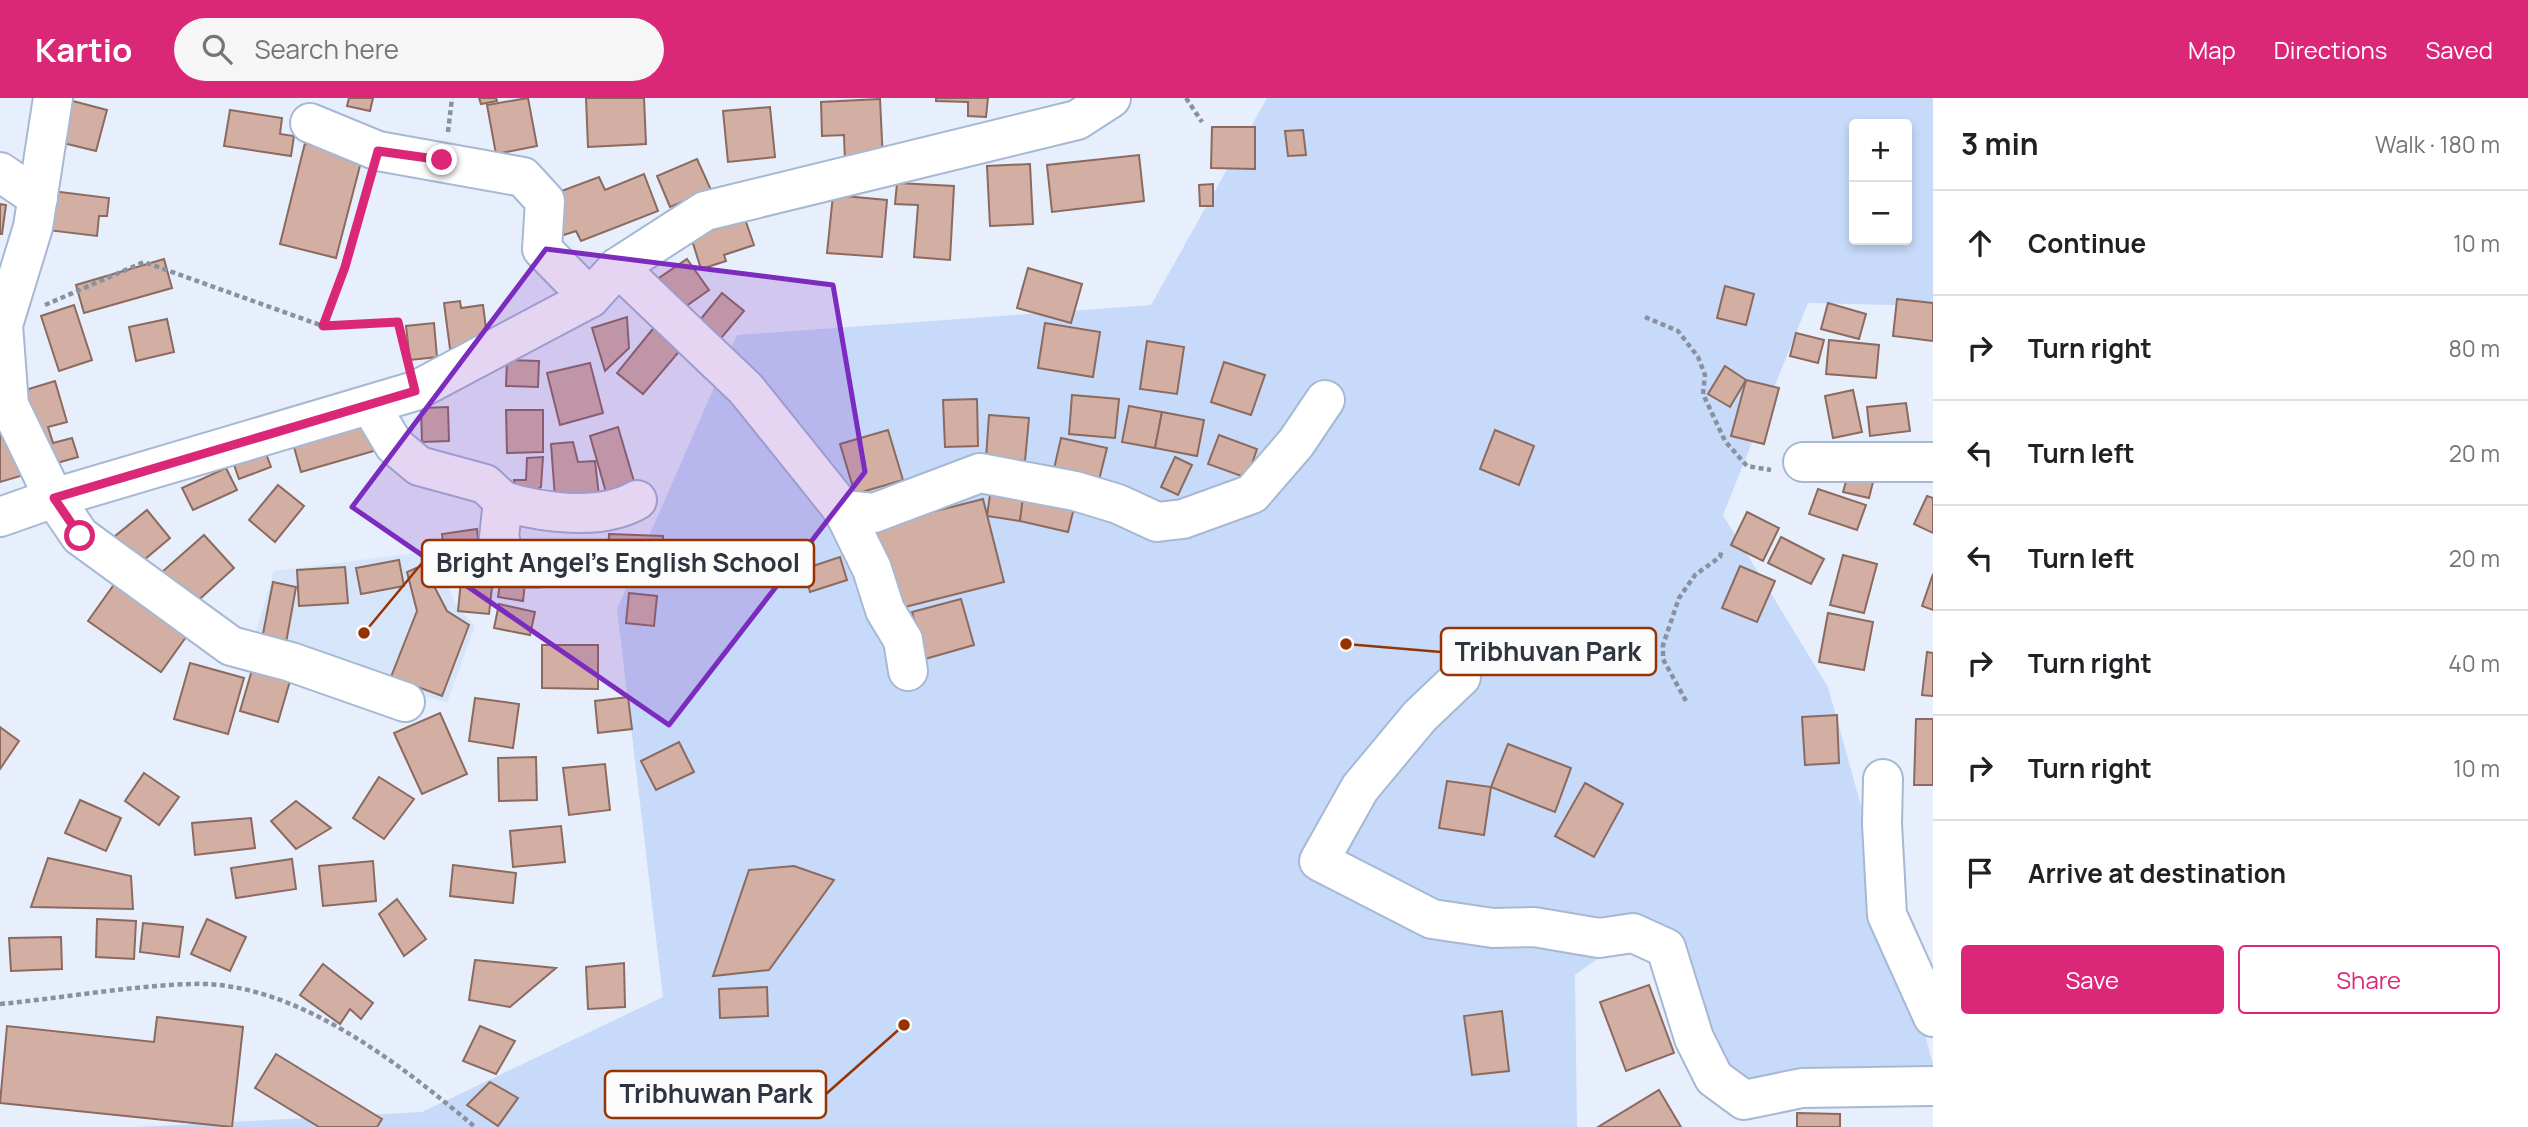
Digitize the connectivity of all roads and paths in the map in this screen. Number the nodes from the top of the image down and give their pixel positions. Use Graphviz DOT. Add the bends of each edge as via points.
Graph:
graph roads {
  1 [pos="53,98"];
  2 [pos="1111,98"];
  3 [pos="1186,98"];
  4 [pos="1202,122"];
  5 [pos="310,123"];
  6 [pos="378,151"];
  7 [pos="0,173"];
  8 [pos="38,198"];
  9 [pos="618,267"];
  10 [pos="590,298"];
  11 [pos="1646,317"];
  12 [pos="3,325"];
  13 [pos="323,326"];
  14 [pos="415,391"];
  15 [pos="1325,400"];
  16 [pos="370,405"];
  17 [pos="1803,462"];
  18 [pos="1933,462"];
  19 [pos="54,498"];
  20 [pos="637,500"];
  21 [pos="503,501"];
  22 [pos="843,510"];
  23 [pos="0,517"];
  24 [pos="1722,549"];
  25 [pos="537,568"];
  26 [pos="908,671"];
  27 [pos="1461,677"];
  28 [pos="1686,701"];
  29 [pos="405,702"];
  30 [pos="1883,779"];
  31 [pos="0,1004"];
  32 [pos="1933,1017"];
  33 [pos="1933,1086"];
  34 [pos="475,1127"];
  1 -- 8 [label="street"];
  2 -- 9 [label="street" via="1077,120 705,211"];
  3 -- 4 [label="path"];
  5 -- 6 [label="street"];
  6 -- 10 [label="street" via="523,177 545,201 542,249"];
  6 -- 13 [label="path"];
  7 -- 8 [label="street"];
  8 -- 12 [label="street"];
  9 -- 10 [label="street"];
  9 -- 22 [label="street" via="746,389"];
  10 -- 14 [label="street"];
  11 -- 17 [label="path" via="1678,331 1698,357 1705,375 1703,394 1725,441 1747,466 1777,471"];
  12 -- 13 [label="path" via="145,262"];
  12 -- 19 [label="street" via="9,405"];
  13 -- 14 [label="path" via="398,322"];
  14 -- 16 [label="street"];
  15 -- 22 [label="street" via="1252,494 1183,519 1157,522 1086,495 980,473 874,513"];
  16 -- 19 [label="street"];
  16 -- 21 [label="street" via="394,444 419,466 485,484"];
  17 -- 18 [label="street"];
  19 -- 23 [label="street"];
  19 -- 29 [label="street" via="80,536 231,646"];
  20 -- 21 [label="street" via="620,510 589,514 525,508"];
  21 -- 25 [label="street" via="499,537 508,566"];
  22 -- 26 [label="street" via="872,569 885,610 903,640"];
  24 -- 28 [label="path" via="1720,557 1695,575 1679,598 1662,645 1663,659"];
  27 -- 33 [label="street" via="1420,716 1360,788 1319,861 1432,919 1493,928 1534,927 1600,938 1633,933 1666,948 1694,1038 1714,1078 1744,1100 1802,1088"];
  30 -- 32 [label="street" via="1887,915"];
  31 -- 34 [label="path" via="193,984 273,996 379,1051"];
}
